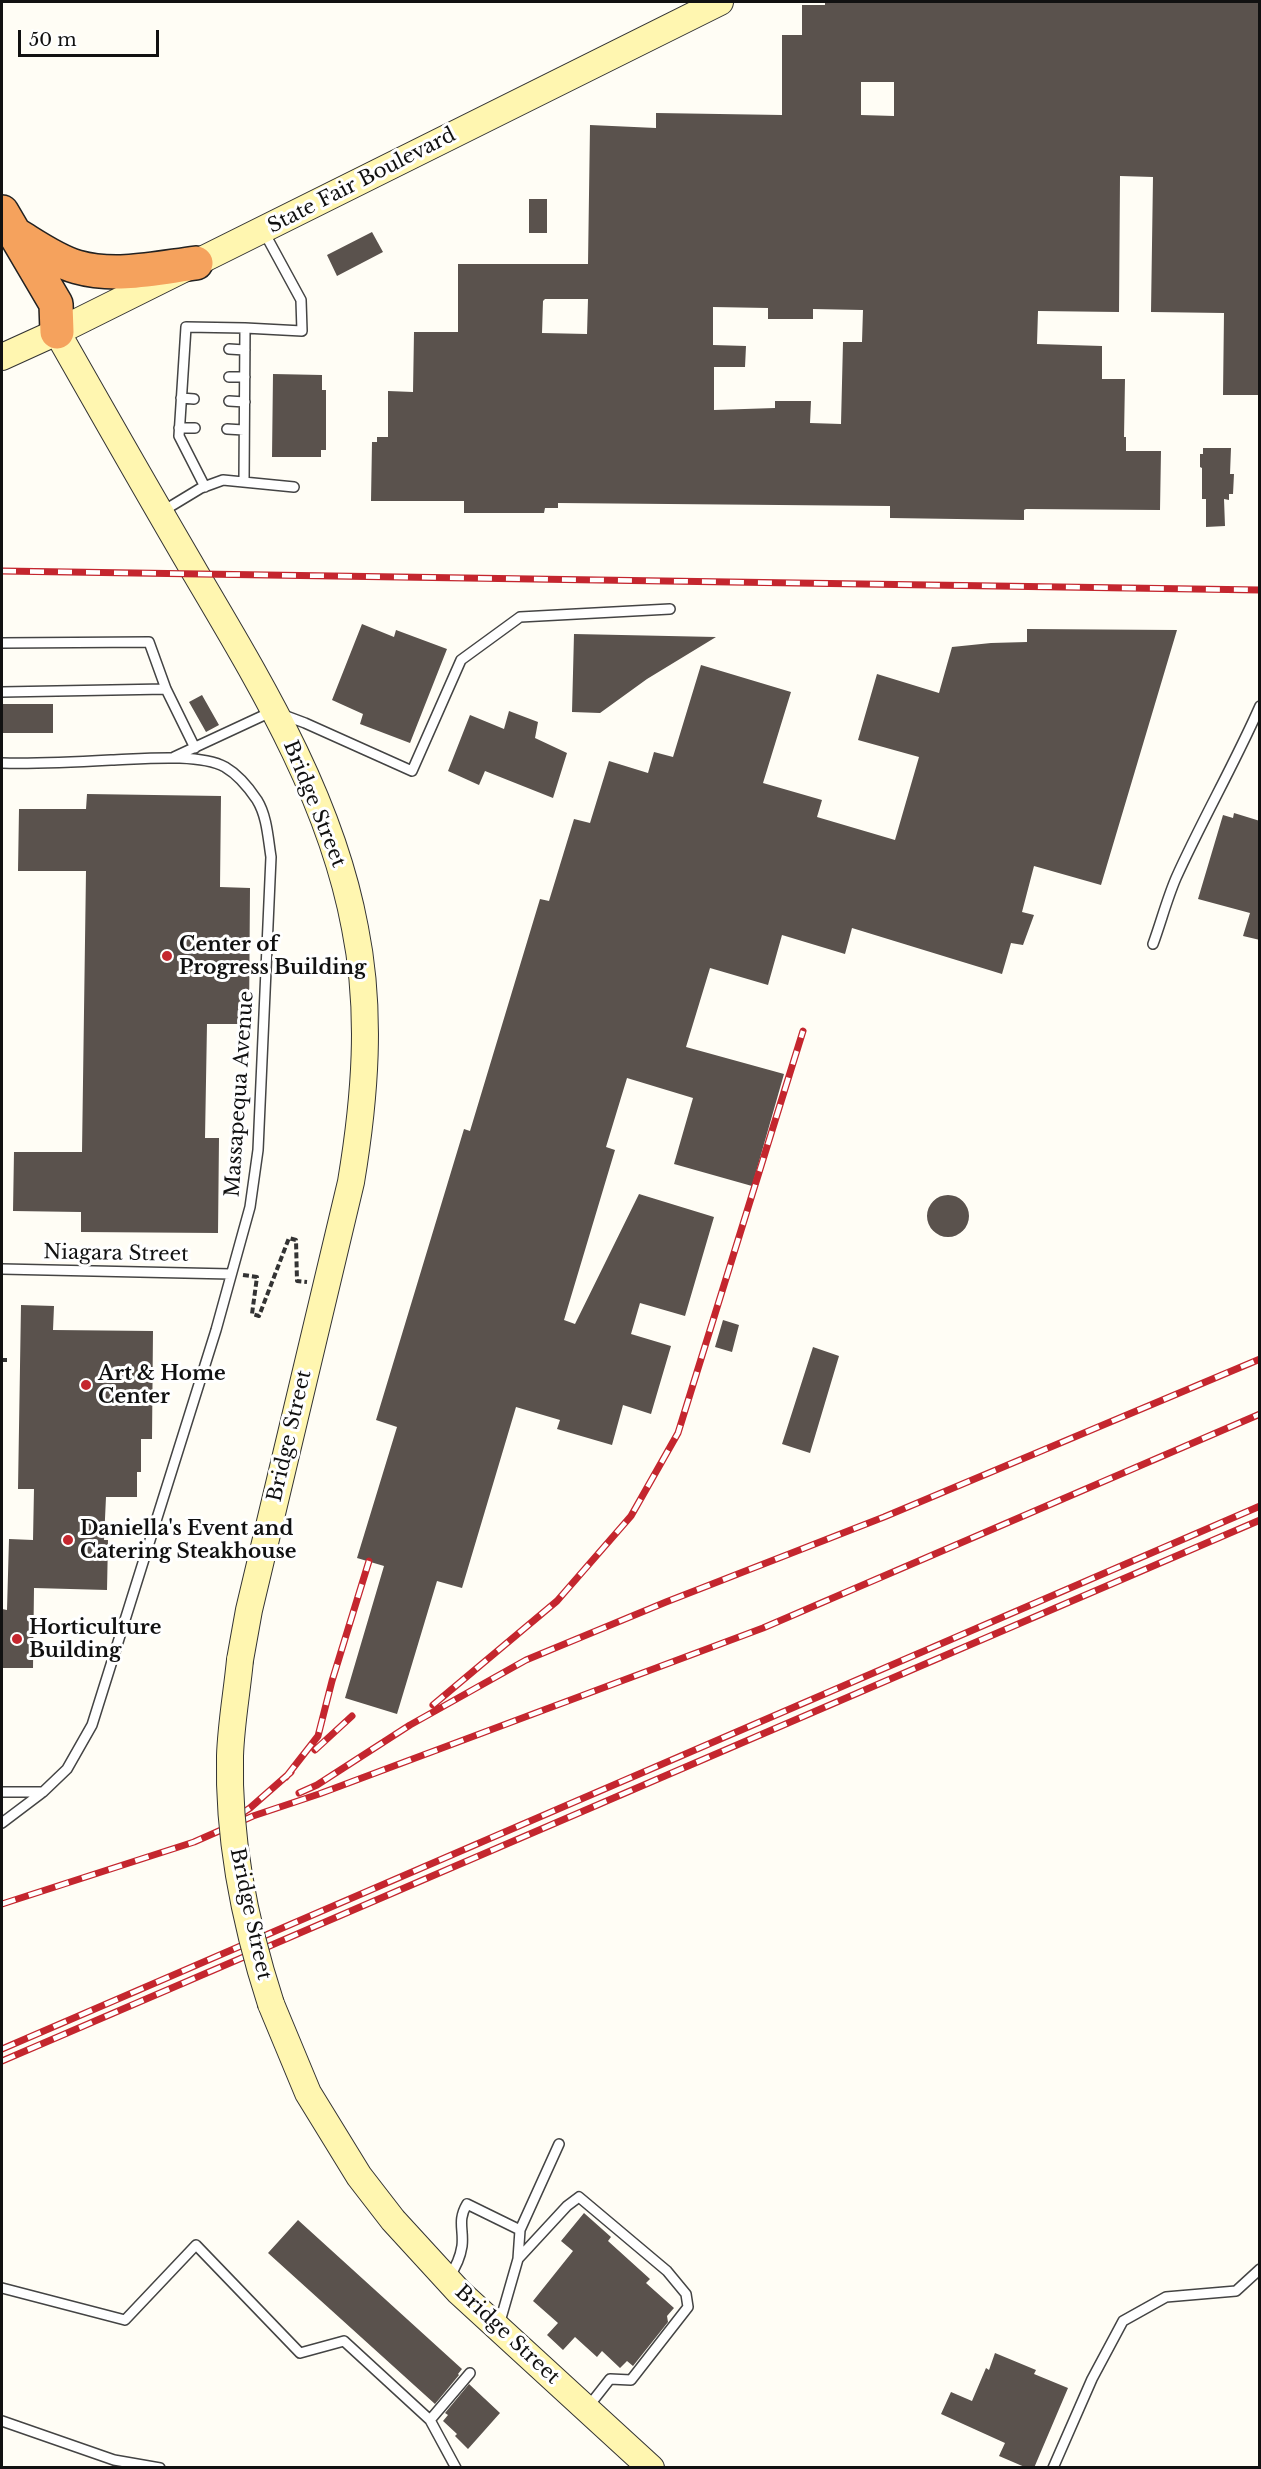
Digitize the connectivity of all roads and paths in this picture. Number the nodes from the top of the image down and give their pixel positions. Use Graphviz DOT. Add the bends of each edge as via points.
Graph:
graph roads {
  1 [pos="720,2"];
  2 [pos="263,230"];
  3 [pos="6,234"];
  4 [pos="196,263"];
  5 [pos="245,328"];
  6 [pos="57,332"];
  7 [pos="185,348"];
  8 [pos="196,348"];
  9 [pos="229,349"];
  10 [pos="245,350"];
  11 [pos="2,357"];
  12 [pos="183,375"];
  13 [pos="195,375"];
  14 [pos="229,377"];
  15 [pos="245,377"];
  16 [pos="181,398"];
  17 [pos="194,399"];
  18 [pos="229,401"];
  19 [pos="245,402"];
  20 [pos="179,428"];
  21 [pos="195,428"];
  22 [pos="227,429"];
  23 [pos="244,430"];
  24 [pos="244,482"];
  25 [pos="205,487"];
  26 [pos="294,487"];
  27 [pos="160,512"];
  28 [pos="670,609"];
  29 [pos="2,643"];
  30 [pos="166,689"];
  31 [pos="2,692"];
  32 [pos="1260,706"];
  33 [pos="273,711"];
  34 [pos="195,748"];
  35 [pos="172,758"];
  36 [pos="2,763"];
  37 [pos="1154,944"];
  38 [pos="2,1269"];
  39 [pos="231,1274"];
  40 [pos="327,1285"];
  41 [pos="2,1792"];
  42 [pos="43,1792"];
  43 [pos="2,1823"];
  44 [pos="559,2144"];
  45 [pos="519,2230"];
  46 [pos="518,2259"];
  47 [pos="1260,2269"];
  48 [pos="448,2279"];
  49 [pos="2,2288"];
  50 [pos="499,2328"];
  51 [pos="470,2373"];
  52 [pos="587,2409"];
  53 [pos="430,2420"];
  54 [pos="2,2421"];
  55 [pos="643,2465"];
  56 [pos="160,2468"];
  57 [pos="456,2468"];
  58 [pos="1053,2468"];
  1 -- 2 [label="main road, State Fair Boulevard"];
  2 -- 4 [label="main road, State Fair Boulevard"];
  2 -- 5 [label="lane" via="301,300 302,332"];
  3 -- 4 [label="highway" via="76,267 116,273"];
  3 -- 6 [label="highway" via="56,304"];
  4 -- 6 [label="main road, State Fair Boulevard"];
  5 -- 7 [label="lane" via="186,327"];
  5 -- 10 [label="lane"];
  6 -- 11 [label="main road, State Fair Boulevard"];
  6 -- 27 [label="main road, Bridge Street"];
  7 -- 8 [label="lane"];
  7 -- 12 [label="lane"];
  9 -- 10 [label="lane"];
  10 -- 15 [label="lane"];
  12 -- 13 [label="lane"];
  12 -- 16 [label="lane"];
  14 -- 15 [label="lane"];
  15 -- 19 [label="lane"];
  16 -- 17 [label="lane"];
  16 -- 20 [label="lane"];
  18 -- 19 [label="lane"];
  19 -- 23 [label="lane"];
  20 -- 21 [label="lane"];
  20 -- 25 [label="lane" via="178,436"];
  22 -- 23 [label="lane"];
  23 -- 24 [label="lane"];
  24 -- 25 [label="lane" via="223,480"];
  24 -- 26 [label="lane"];
  25 -- 27 [label="lane"];
  27 -- 33 [label="main road, Bridge Street"];
  28 -- 33 [label="lane" via="519,617 461,660 412,771"];
  29 -- 30 [label="lane" via="149,642"];
  30 -- 31 [label="lane"];
  30 -- 34 [label="lane"];
  32 -- 37 [label="lane" via="1175,881"];
  33 -- 34 [label="lane"];
  33 -- 40 [label="main road, Bridge Street" via="302,765 335,847 355,928 363,983 361,1126"];
  34 -- 35 [label="lane"];
  35 -- 36 [label="lane"];
  35 -- 39 [label="lane, Massapequa Avenue" via="224,767 239,779 264,813 271,857 258,1150 250,1207"];
  38 -- 39 [label="lane, Niagara Street"];
  39 -- 40 [label="path" via="257,1277 252,1314 259,1316 289,1238 296,1240 297,1281"];
  39 -- 42 [label="lane, Massapequa Avenue" via="92,1725 67,1769"];
  40 -- 48 [label="main road, Bridge Street, bridge" via="240,1660 230,1756 234,1839 254,1952 308,2093 359,2176 393,2220"];
  41 -- 42 [label="lane"];
  42 -- 43 [label="lane, Massapequa Avenue"];
  44 -- 45 [label="lane"];
  45 -- 46 [label="lane"];
  45 -- 48 [label="lane" via="467,2204 460,2216 462,2245 458,2264"];
  46 -- 50 [label="lane"];
  46 -- 52 [label="lane" via="579,2197 667,2271 686,2294 688,2307 631,2380 610,2379"];
  47 -- 58 [label="lane" via="1236,2291 1166,2297 1123,2321 1092,2379"];
  48 -- 50 [label="main road, Bridge Street"];
  49 -- 53 [label="lane" via="125,2320 196,2245 300,2354 344,2341"];
  50 -- 52 [label="main road, Bridge Street"];
  51 -- 53 [label="lane"];
  52 -- 55 [label="main road, Bridge Street"];
  53 -- 57 [label="lane"];
  54 -- 56 [label="lane" via="114,2460"];
}
